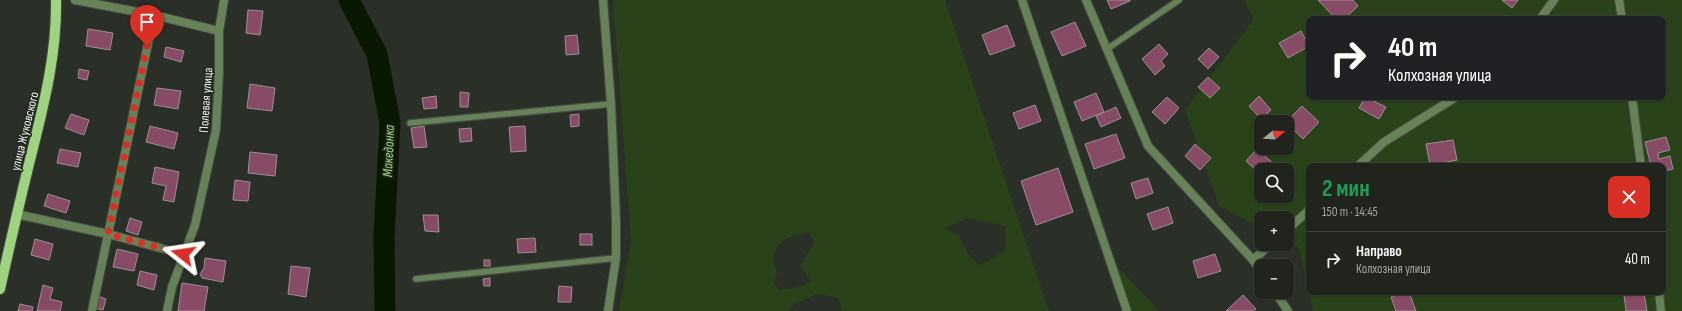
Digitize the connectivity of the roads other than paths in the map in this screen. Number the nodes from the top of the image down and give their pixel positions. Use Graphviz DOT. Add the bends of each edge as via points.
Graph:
graph roads {
  1 [pos="56,0"];
  2 [pos="75,0"];
  3 [pos="224,0"];
  4 [pos="603,0"];
  5 [pos="1022,0"];
  6 [pos="1086,0"];
  7 [pos="1179,0"];
  8 [pos="1554,0"];
  9 [pos="1619,0"];
  10 [pos="154,15"];
  11 [pos="1542,16"];
  12 [pos="1622,16"];
  13 [pos="219,31"];
  14 [pos="1107,49"];
  15 [pos="1451,100"];
  16 [pos="1632,100"];
  17 [pos="611,104"];
  18 [pos="410,123"];
  19 [pos="1361,163"];
  20 [pos="1641,163"];
  21 [pos="1306,213"];
  22 [pos="16,214"];
  23 [pos="1294,224"];
  24 [pos="108,234"];
  25 [pos="1263,251"];
  26 [pos="183,254"];
  27 [pos="616,258"];
  28 [pos="1253,260"];
  29 [pos="416,279"];
  30 [pos="0,289"];
  31 [pos="1659,295"];
  32 [pos="1280,299"];
  33 [pos="92,311"];
  34 [pos="167,311"];
  35 [pos="608,311"];
  36 [pos="1127,311"];
  37 [pos="1288,311"];
  38 [pos="1662,311"];
  1 -- 22 [label="main road, улица Жуковского" via="56,29 50,78"];
  2 -- 10 [label="street"];
  3 -- 13 [label="street, Полевая улица"];
  4 -- 17 [label="street"];
  5 -- 36 [label="street"];
  6 -- 14 [label="street"];
  7 -- 14 [label="lane"];
  8 -- 11 [label="street"];
  9 -- 12 [label="street"];
  10 -- 13 [label="street"];
  10 -- 24 [label="street"];
  13 -- 26 [label="street, Полевая улица" via="216,130 195,225"];
  14 -- 28 [label="street" via="1148,146"];
  15 -- 19 [label="street" via="1384,142"];
  16 -- 20 [label="street"];
  17 -- 18 [label="lane"];
  17 -- 27 [label="street"];
  21 -- 23 [label="street"];
  22 -- 24 [label="street"];
  22 -- 30 [label="main road, улица Жуковского"];
  24 -- 26 [label="street"];
  24 -- 33 [label="street"];
  25 -- 28 [label="street"];
  26 -- 34 [label="street, Полевая улица"];
  27 -- 29 [label="lane"];
  27 -- 35 [label="street"];
  31 -- 38 [label="street"];
  32 -- 37 [label="street"];
}
